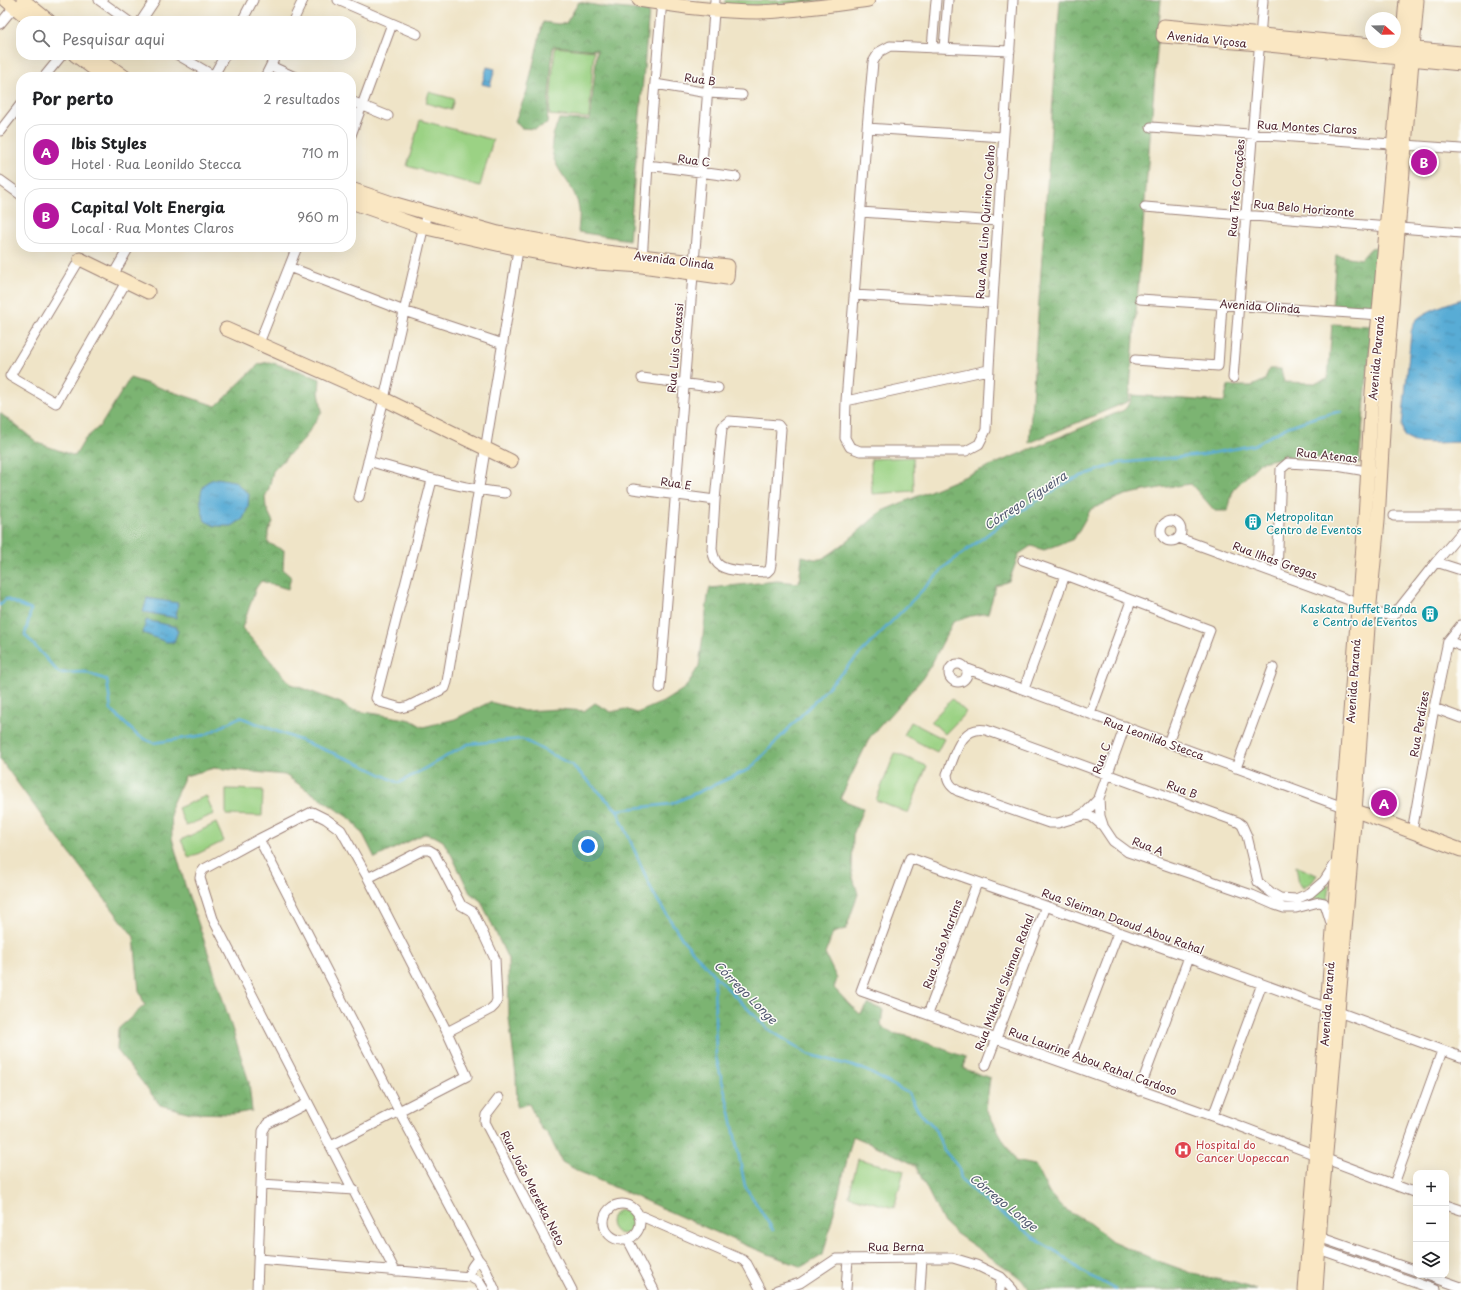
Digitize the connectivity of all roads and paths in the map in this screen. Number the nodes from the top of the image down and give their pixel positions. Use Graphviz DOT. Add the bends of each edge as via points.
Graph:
graph roads {
  1 [pos="99,0"];
  2 [pos="155,0"];
  3 [pos="253,0"];
  4 [pos="303,0"];
  5 [pos="338,0"];
  6 [pos="639,0"];
  7 [pos="868,0"];
  8 [pos="936,0"];
  9 [pos="948,0"];
  10 [pos="1013,0"];
  11 [pos="1263,0"];
  12 [pos="1406,0"];
  13 [pos="1417,0"];
  14 [pos="16,2"];
  15 [pos="661,2"];
  16 [pos="715,5"];
  17 [pos="27,16"];
  18 [pos="40,16"];
  19 [pos="121,16"];
  20 [pos="144,16"];
  21 [pos="245,16"];
  22 [pos="295,16"];
  23 [pos="0,24"];
  24 [pos="392,24"];
  25 [pos="417,34"];
  26 [pos="1259,39"];
  27 [pos="932,48"];
  28 [pos="944,48"];
  29 [pos="1010,51"];
  30 [pos="1461,53"];
  31 [pos="1407,54"];
  32 [pos="58,60"];
  33 [pos="82,60"];
  34 [pos="101,60"];
  35 [pos="186,60"];
  36 [pos="222,60"];
  37 [pos="274,60"];
  38 [pos="1461,64"];
  39 [pos="271,66"];
  40 [pos="48,72"];
  41 [pos="98,72"];
  42 [pos="118,72"];
  43 [pos="206,72"];
  44 [pos="216,72"];
  45 [pos="268,72"];
  46 [pos="284,72"];
  47 [pos="655,84"];
  48 [pos="708,93"];
  49 [pos="742,95"];
  50 [pos="356,103"];
  51 [pos="362,106"];
  52 [pos="16,111"];
  53 [pos="388,116"];
  54 [pos="356,122"];
  55 [pos="1151,127"];
  56 [pos="867,128"];
  57 [pos="0,131"];
  58 [pos="1252,136"];
  59 [pos="1003,137"];
  60 [pos="1399,144"];
  61 [pos="1461,149"];
  62 [pos="648,165"];
  63 [pos="702,173"];
  64 [pos="736,178"];
  65 [pos="0,180"];
  66 [pos="16,191"];
  67 [pos="356,192"];
  68 [pos="356,202"];
  69 [pos="372,203"];
  70 [pos="1145,207"];
  71 [pos="427,212"];
  72 [pos="860,212"];
  73 [pos="1246,216"];
  74 [pos="998,221"];
  75 [pos="422,227"];
  76 [pos="1392,227"];
  77 [pos="1461,233"];
  78 [pos="519,243"];
  79 [pos="126,252"];
  80 [pos="295,252"];
  81 [pos="80,259"];
  82 [pos="642,261"];
  83 [pos="289,267"];
  84 [pos="694,268"];
  85 [pos="112,275"];
  86 [pos="126,282"];
  87 [pos="148,292"];
  88 [pos="854,295"];
  89 [pos="1140,299"];
  90 [pos="992,303"];
  91 [pos="1222,304"];
  92 [pos="1238,305"];
  93 [pos="404,311"];
  94 [pos="1380,315"];
  95 [pos="226,328"];
  96 [pos="259,342"];
  97 [pos="503,344"];
  98 [pos="1135,360"];
  99 [pos="988,370"];
  100 [pos="642,378"];
  101 [pos="1233,378"];
  102 [pos="684,384"];
  103 [pos="718,388"];
  104 [pos="384,399"];
  105 [pos="846,401"];
  106 [pos="485,448"];
  107 [pos="368,461"];
  108 [pos="511,461"];
  109 [pos="1374,473"];
  110 [pos="432,480"];
  111 [pos="633,489"];
  112 [pos="478,490"];
  113 [pos="506,493"];
  114 [pos="675,495"];
  115 [pos="359,497"];
  116 [pos="715,500"];
  117 [pos="1394,516"];
  118 [pos="1461,516"];
  119 [pos="1461,534"];
  120 [pos="1179,538"];
  121 [pos="1022,560"];
  122 [pos="1436,562"];
  123 [pos="1461,570"];
  124 [pos="1065,574"];
  125 [pos="1277,574"];
  126 [pos="1132,601"];
  127 [pos="1364,612"];
  128 [pos="1461,625"];
  129 [pos="1448,641"];
  130 [pos="1461,646"];
  131 [pos="1273,668"];
  132 [pos="966,672"];
  133 [pos="660,688"];
  134 [pos="1024,690"];
  135 [pos="1434,708"];
  136 [pos="1090,714"];
  137 [pos="1461,718"];
  138 [pos="1125,726"];
  139 [pos="961,741"];
  140 [pos="1168,743"];
  141 [pos="1236,768"];
  142 [pos="1108,775"];
  143 [pos="1099,798"];
  144 [pos="1349,809"];
  145 [pos="1078,817"];
  146 [pos="1103,826"];
  147 [pos="1412,832"];
  148 [pos="260,839"];
  149 [pos="1461,850"];
  150 [pos="1339,858"];
  151 [pos="368,878"];
  152 [pos="977,883"];
  153 [pos="1262,886"];
  154 [pos="1310,893"];
  155 [pos="1252,895"];
  156 [pos="1314,902"];
  157 [pos="1046,906"];
  158 [pos="1333,928"];
  159 [pos="1118,932"];
  160 [pos="1189,958"];
  161 [pos="1262,984"];
  162 [pos="861,991"];
  163 [pos="1333,1010"];
  164 [pos="928,1014"];
  165 [pos="447,1032"];
  166 [pos="996,1039"];
  167 [pos="1442,1051"];
  168 [pos="1461,1057"];
  169 [pos="1068,1064"];
  170 [pos="986,1066"];
  171 [pos="1140,1091"];
  172 [pos="499,1098"];
  173 [pos="308,1103"];
  174 [pos="399,1111"];
  175 [pos="1213,1116"];
  176 [pos="331,1146"];
  177 [pos="1320,1157"];
  178 [pos="261,1184"];
  179 [pos="1394,1184"];
  180 [pos="354,1190"];
  181 [pos="1413,1192"];
  182 [pos="1449,1206"];
  183 [pos="1461,1210"];
  184 [pos="639,1215"];
  185 [pos="628,1240"];
  186 [pos="1314,1242"];
  187 [pos="848,1258"];
  188 [pos="922,1258"];
  189 [pos="259,1259"];
  190 [pos="478,1259"];
  191 [pos="1413,1270"];
  192 [pos="395,1271"];
  193 [pos="470,1277"];
  194 [pos="1001,1277"];
  195 [pos="1428,1278"];
  196 [pos="1431,1278"];
  197 [pos="1444,1286"];
  198 [pos="1461,1287"];
  199 [pos="494,1288"];
  200 [pos="1426,1288"];
  201 [pos="484,1289"];
  202 [pos="257,1290"];
  203 [pos="572,1290"];
  204 [pos="654,1290"];
  205 [pos="761,1290"];
  206 [pos="777,1290"];
  207 [pos="846,1290"];
  208 [pos="920,1290"];
  209 [pos="1000,1290"];
  210 [pos="1013,1290"];
  211 [pos="1305,1290"];
  212 [pos="1316,1290"];
  213 [pos="1436,1290"];
  1 -- 19 [label="street"];
  2 -- 20 [label="street"];
  3 -- 21 [label="street"];
  4 -- 22 [label="street"];
  5 -- 24 [label="street"];
  6 -- 15 [label="street"];
  7 -- 16 [label="street" via="757,12"];
  8 -- 27 [label="street"];
  9 -- 28 [label="street"];
  10 -- 29 [label="street, Rua Ana Lino Quirino Coelho"];
  11 -- 26 [label="street, Rua Três Corações"];
  12 -- 31 [label="street, Avenida Paraná"];
  13 -- 31 [label="street, Avenida Paraná"];
  14 -- 17 [label="street"];
  14 -- 18 [label="street"];
  14 -- 23 [label="street"];
  15 -- 16 [label="street"];
  15 -- 47 [label="street"];
  16 -- 48 [label="street, Rua Luis Gavassi"];
  24 -- 25 [label="street"];
  24 -- 51 [label="street"];
  26 -- 26 [label="street, Avenida Viçosa" via="1164,26 1163,36"];
  26 -- 31 [label="street, Avenida Viçosa"];
  26 -- 58 [label="street, Rua Três Corações"];
  27 -- 28 [label="street"];
  27 -- 56 [label="street" via="890,46 879,52 873,62"];
  28 -- 29 [label="street"];
  29 -- 59 [label="street, Rua Ana Lino Quirino Coelho"];
  30 -- 31 [label="street, Avenida Viçosa"];
  31 -- 38 [label="street, Avenida Viçosa"];
  31 -- 60 [label="street, Avenida Paraná"];
  32 -- 40 [label="street"];
  33 -- 41 [label="street"];
  34 -- 42 [label="street"];
  35 -- 43 [label="street"];
  36 -- 44 [label="street"];
  37 -- 39 [label="street"];
  39 -- 45 [label="street"];
  39 -- 46 [label="street"];
  47 -- 48 [label="street, Rua B"];
  47 -- 62 [label="street"];
  48 -- 49 [label="street, Rua B"];
  48 -- 63 [label="street, Rua Luis Gavassi"];
  50 -- 51 [label="street"];
  51 -- 53 [label="street"];
  51 -- 54 [label="street"];
  52 -- 57 [label="street"];
  55 -- 58 [label="street, Rua Montes Claros"];
  56 -- 59 [label="street"];
  56 -- 72 [label="street"];
  58 -- 60 [label="street, Rua Montes Claros"];
  58 -- 73 [label="street, Rua Três Corações"];
  59 -- 74 [label="street, Rua Ana Lino Quirino Coelho"];
  60 -- 61 [label="street, Rua Montes Claros"];
  60 -- 76 [label="street, Avenida Paraná"];
  62 -- 63 [label="street, Rua C"];
  62 -- 82 [label="street"];
  63 -- 64 [label="street, Rua C"];
  63 -- 84 [label="street, Rua Luis Gavassi"];
  65 -- 66 [label="street"];
  67 -- 69 [label="street, Avenida Olinda"];
  68 -- 69 [label="street, Avenida Olinda"];
  69 -- 71 [label="street, Avenida Olinda" via="392,203"];
  69 -- 75 [label="street, Avenida Olinda"];
  70 -- 73 [label="street, Rua Belo Horizonte"];
  71 -- 75 [label="street"];
  71 -- 78 [label="street, Avenida Olinda" via="498,233"];
  72 -- 74 [label="street"];
  72 -- 88 [label="street"];
  73 -- 76 [label="street, Rua Belo Horizonte"];
  73 -- 92 [label="street, Rua Três Corações"];
  74 -- 90 [label="street, Rua Ana Lino Quirino Coelho"];
  75 -- 78 [label="street, Avenida Olinda"];
  75 -- 93 [label="street"];
  76 -- 77 [label="street, Rua Belo Horizonte"];
  76 -- 94 [label="street, Avenida Paraná"];
  76 -- 109 [label="street, Avenida Paraná" via="1386,384"];
  78 -- 82 [label="street, Avenida Olinda" via="597,262"];
  78 -- 97 [label="street"];
  79 -- 85 [label="street"];
  80 -- 83 [label="street"];
  81 -- 85 [label="street"];
  81 -- 86 [label="street" via="10,376 56,403"];
  82 -- 84 [label="street, Avenida Olinda"];
  83 -- 93 [label="street"];
  83 -- 96 [label="street"];
  84 -- 102 [label="street, Rua Luis Gavassi"];
  85 -- 86 [label="street"];
  86 -- 87 [label="street"];
  88 -- 90 [label="street"];
  88 -- 105 [label="street"];
  89 -- 91 [label="street, Avenida Olinda"];
  90 -- 99 [label="street, Rua Ana Lino Quirino Coelho"];
  91 -- 92 [label="street, Avenida Olinda"];
  91 -- 98 [label="street" via="1218,366"];
  92 -- 94 [label="street, Avenida Olinda"];
  92 -- 101 [label="street, Rua Três Corações"];
  93 -- 97 [label="street"];
  93 -- 104 [label="street"];
  94 -- 109 [label="street, Avenida Paraná" via="1372,392"];
  95 -- 96 [label="street"];
  96 -- 104 [label="street"];
  97 -- 106 [label="street"];
  99 -- 105 [label="street"];
  99 -- 105 [label="street, Rua Ana Lino Quirino Coelho" via="986,430 979,444 966,451 860,450 850,447 845,438"];
  100 -- 102 [label="street"];
  102 -- 103 [label="street"];
  102 -- 114 [label="street, Rua Luis Gavassi"];
  104 -- 106 [label="street"];
  104 -- 107 [label="street"];
  106 -- 108 [label="street"];
  106 -- 112 [label="street"];
  107 -- 110 [label="street"];
  107 -- 115 [label="street"];
  109 -- 125 [label="street, Rua Atenas" via="1337,466 1288,463 1281,469"];
  109 -- 127 [label="street, Avenida Paraná"];
  110 -- 112 [label="street"];
  110 -- 112 [label="street" via="376,698 380,702 401,708 445,688"];
  111 -- 114 [label="street, Rua E"];
  112 -- 113 [label="street"];
  114 -- 116 [label="street, Rua E"];
  114 -- 133 [label="street, Rua Luis Gavassi"];
  116 -- 116 [label="street" via="712,549 717,563 730,569 767,572 772,564 781,428 778,425 729,421 724,424"];
  117 -- 118 [label="street"];
  119 -- 122 [label="street"];
  120 -- 125 [label="street, Rua Ilhas Gregas"];
  121 -- 124 [label="street"];
  122 -- 123 [label="street"];
  122 -- 127 [label="street" via="1394,615"];
  124 -- 126 [label="street"];
  124 -- 134 [label="street"];
  125 -- 127 [label="street, Rua Ilhas Gregas" via="1349,600"];
  126 -- 136 [label="street"];
  126 -- 140 [label="street" via="1210,630"];
  127 -- 144 [label="street, Avenida Paraná"];
  128 -- 129 [label="street, Rua Perdizes"];
  129 -- 130 [label="street"];
  129 -- 135 [label="street, Rua Perdizes"];
  131 -- 141 [label="street"];
  132 -- 134 [label="street, Rua Leonildo Stecca" via="969,675 979,673"];
  134 -- 136 [label="street, Rua Leonildo Stecca"];
  135 -- 137 [label="street"];
  135 -- 147 [label="street, Rua Perdizes"];
  136 -- 138 [label="street, Rua Leonildo Stecca"];
  138 -- 140 [label="street, Rua Leonildo Stecca"];
  138 -- 142 [label="street, Rua C"];
  139 -- 142 [label="street, Rua B" via="967,733 986,730"];
  139 -- 145 [label="street, Rua A" via="947,774 947,780 953,788 1049,823"];
  140 -- 141 [label="street, Rua Leonildo Stecca"];
  141 -- 144 [label="street, Rua Leonildo Stecca"];
  142 -- 143 [label="street, Rua C"];
  142 -- 153 [label="street, Rua B" via="1238,822 1245,830 1256,877"];
  143 -- 145 [label="street, Rua C"];
  143 -- 146 [label="street, Rua C"];
  144 -- 147 [label="street, Rua Leonildo Stecca"];
  144 -- 150 [label="street, Avenida Paraná"];
  144 -- 163 [label="street, Avenida Paraná"];
  145 -- 146 [label="street, Rua A" via="1091,816"];
  146 -- 155 [label="street, Rua A" via="1113,842 1128,852"];
  147 -- 149 [label="street, Rua Leonildo Stecca"];
  148 -- 151 [label="street" via="312,812 341,830"];
  148 -- 173 [label="street" via="204,868 200,878 213,919"];
  148 -- 174 [label="street"];
  150 -- 154 [label="street" via="1324,881"];
  150 -- 158 [label="street, Avenida Paraná"];
  151 -- 165 [label="street"];
  151 -- 165 [label="street" via="423,850 429,850 434,854 462,905 473,912 495,959 497,1000 491,1009"];
  152 -- 157 [label="street, Rua Sleiman Daoud Abou Rahal"];
  152 -- 162 [label="street, Rua Sleiman Daoud Abou Rahal" via="910,858"];
  152 -- 164 [label="street, Rua João Martins"];
  153 -- 154 [label="street" via="1285,899 1296,899"];
  153 -- 155 [label="street"];
  154 -- 156 [label="street"];
  155 -- 156 [label="street, Rua A" via="1284,908 1296,908"];
  156 -- 158 [label="street" via="1324,903"];
  157 -- 159 [label="street, Rua Sleiman Daoud Abou Rahal"];
  157 -- 166 [label="street, Rua Mikhael Sleiman Rahal"];
  158 -- 163 [label="street, Avenida Paraná"];
  159 -- 160 [label="street, Rua Sleiman Daoud Abou Rahal"];
  159 -- 169 [label="street"];
  160 -- 161 [label="street, Rua Sleiman Daoud Abou Rahal"];
  160 -- 171 [label="street"];
  161 -- 163 [label="street, Rua Sleiman Daoud Abou Rahal"];
  161 -- 175 [label="street"];
  162 -- 164 [label="street, Rua Laurine Abou Rahal Cardoso"];
  163 -- 167 [label="street, Rua Sleiman Daoud Abou Rahal"];
  163 -- 177 [label="street, Avenida Paraná"];
  164 -- 166 [label="street, Rua Laurine Abou Rahal Cardoso"];
  165 -- 174 [label="street" via="467,1076"];
  166 -- 169 [label="street, Rua Laurine Abou Rahal Cardoso"];
  166 -- 170 [label="street, Rua Mikhael Sleiman Rahal"];
  167 -- 168 [label="street, Rua Sleiman Daoud Abou Rahal"];
  167 -- 179 [label="street"];
  169 -- 171 [label="street, Rua Laurine Abou Rahal Cardoso"];
  171 -- 175 [label="street, Rua Laurine Abou Rahal Cardoso"];
  172 -- 203 [label="street, Rua João Meretka Neto" via="486,1115 485,1122"];
  173 -- 176 [label="street"];
  173 -- 178 [label="street" via="267,1124 263,1131"];
  174 -- 176 [label="street"];
  174 -- 190 [label="street"];
  175 -- 177 [label="street, Rua Laurine Abou Rahal Cardoso"];
  176 -- 180 [label="street"];
  177 -- 179 [label="street, Rua Laurine Abou Rahal Cardoso"];
  177 -- 186 [label="street, Avenida Paraná"];
  178 -- 180 [label="street"];
  178 -- 189 [label="street"];
  179 -- 181 [label="street, Rua Laurine Abou Rahal Cardoso"];
  180 -- 192 [label="street"];
  182 -- 183 [label="street"];
  184 -- 185 [label="street" via="639,1230"];
  184 -- 185 [label="street" via="635,1209 623,1204 617,1204 606,1212 606,1231 615,1240"];
  184 -- 205 [label="street" via="743,1260"];
  185 -- 204 [label="street"];
  186 -- 191 [label="street"];
  186 -- 200 [label="street"];
  186 -- 211 [label="street, Avenida Paraná"];
  186 -- 212 [label="street, Avenida Paraná"];
  187 -- 188 [label="street, Rua Berna"];
  187 -- 206 [label="street, Rua Berna" via="836,1260 800,1283"];
  187 -- 207 [label="street"];
  188 -- 194 [label="street, Rua Berna" via="953,1258"];
  188 -- 208 [label="street"];
  189 -- 192 [label="street"];
  189 -- 202 [label="street"];
  190 -- 193 [label="street" via="472,1265"];
  190 -- 199 [label="street"];
  192 -- 193 [label="street"];
  193 -- 201 [label="street" via="479,1282"];
  194 -- 209 [label="street"];
  194 -- 210 [label="street, Rua Berna"];
  195 -- 200 [label="street"];
  196 -- 197 [label="street"];
  197 -- 198 [label="street"];
  199 -- 201 [label="street"];
  200 -- 213 [label="street"];
}
